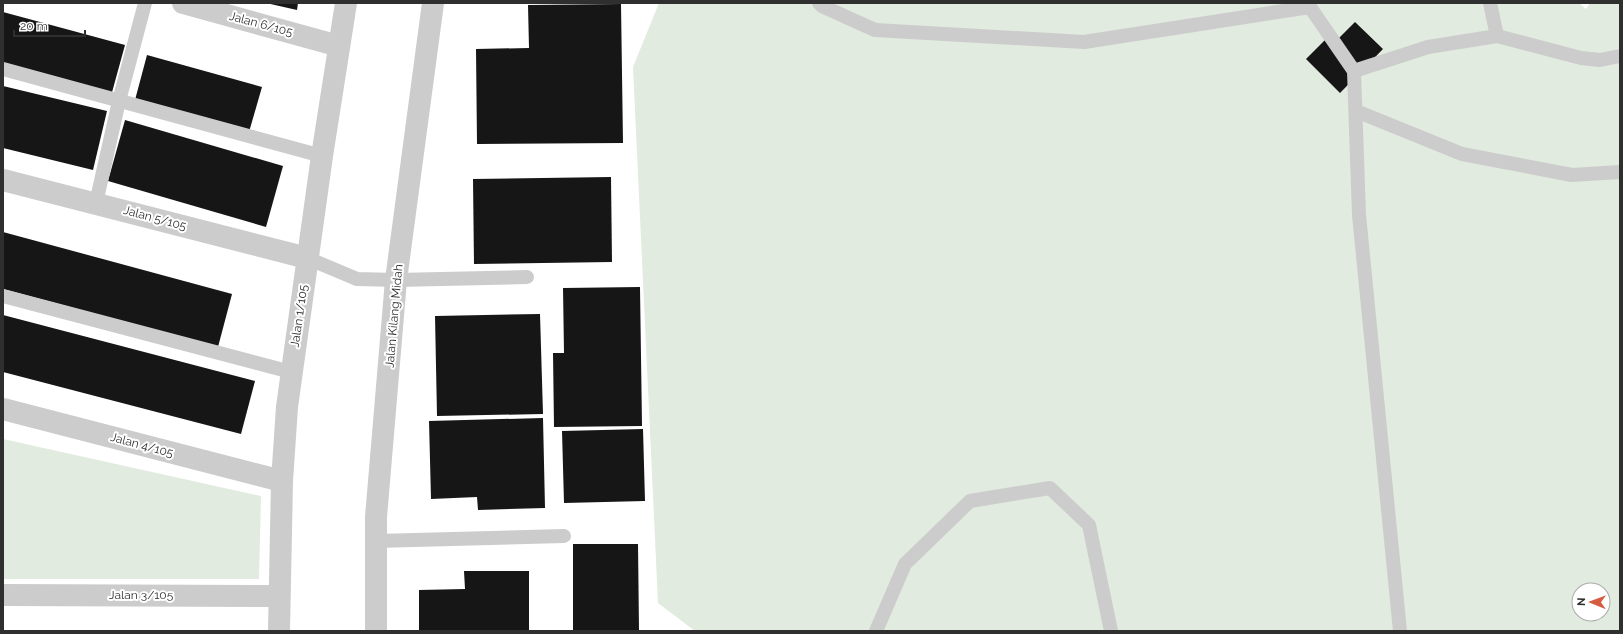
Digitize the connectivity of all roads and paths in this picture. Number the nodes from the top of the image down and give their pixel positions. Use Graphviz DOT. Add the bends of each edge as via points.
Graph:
graph roads {
  1 [pos="145,3"];
  2 [pos="186,3"];
  3 [pos="346,3"];
  4 [pos="433,3"];
  5 [pos="819,3"];
  6 [pos="1490,3"];
  7 [pos="1497,36"];
  8 [pos="339,46"];
  9 [pos="1620,56"];
  10 [pos="3,69"];
  11 [pos="1354,71"];
  12 [pos="119,101"];
  13 [pos="1356,111"];
  14 [pos="322,156"];
  15 [pos="1620,172"];
  16 [pos="3,180"];
  17 [pos="96,203"];
  18 [pos="307,258"];
  19 [pos="527,277"];
  20 [pos="396,280"];
  21 [pos="3,296"];
  22 [pos="291,372"];
  23 [pos="3,409"];
  24 [pos="282,481"];
  25 [pos="564,536"];
  26 [pos="376,541"];
  27 [pos="3,595"];
  28 [pos="279,596"];
  29 [pos="279,631"];
  30 [pos="376,631"];
  31 [pos="876,631"];
  32 [pos="1111,631"];
  33 [pos="1400,631"];
  1 -- 12 [label="lane"];
  2 -- 8 [label="street, Jalan 6/105"];
  3 -- 8 [label="street, Jalan 1/105"];
  4 -- 20 [label="street, Jalan Kilang Midah"];
  5 -- 11 [label="lane" via="875,30 1084,42 1310,7"];
  6 -- 7 [label="lane"];
  7 -- 9 [label="lane" via="1581,58 1600,60"];
  7 -- 11 [label="lane" via="1428,47"];
  8 -- 14 [label="street, Jalan 1/105"];
  10 -- 12 [label="lane"];
  11 -- 13 [label="lane"];
  12 -- 14 [label="lane"];
  12 -- 17 [label="lane"];
  13 -- 15 [label="lane" via="1462,154 1572,175"];
  13 -- 33 [label="lane" via="1359,215"];
  14 -- 18 [label="street, Jalan 1/105"];
  16 -- 17 [label="street, Jalan 5/105"];
  17 -- 18 [label="street, Jalan 5/105"];
  18 -- 20 [label="lane" via="357,279"];
  18 -- 22 [label="street, Jalan 1/105"];
  19 -- 20 [label="lane"];
  20 -- 26 [label="street, Jalan Kilang Midah"];
  21 -- 22 [label="lane"];
  22 -- 24 [label="street, Jalan 1/105"];
  23 -- 24 [label="street, Jalan 4/105"];
  24 -- 28 [label="street, Jalan 1/105"];
  25 -- 26 [label="lane"];
  26 -- 30 [label="street, Jalan Kilang Midah"];
  27 -- 28 [label="street, Jalan 3/105"];
  28 -- 29 [label="street, Jalan 1/105"];
  31 -- 32 [label="lane" via="905,564 970,501 1050,488 1089,525"];
}
